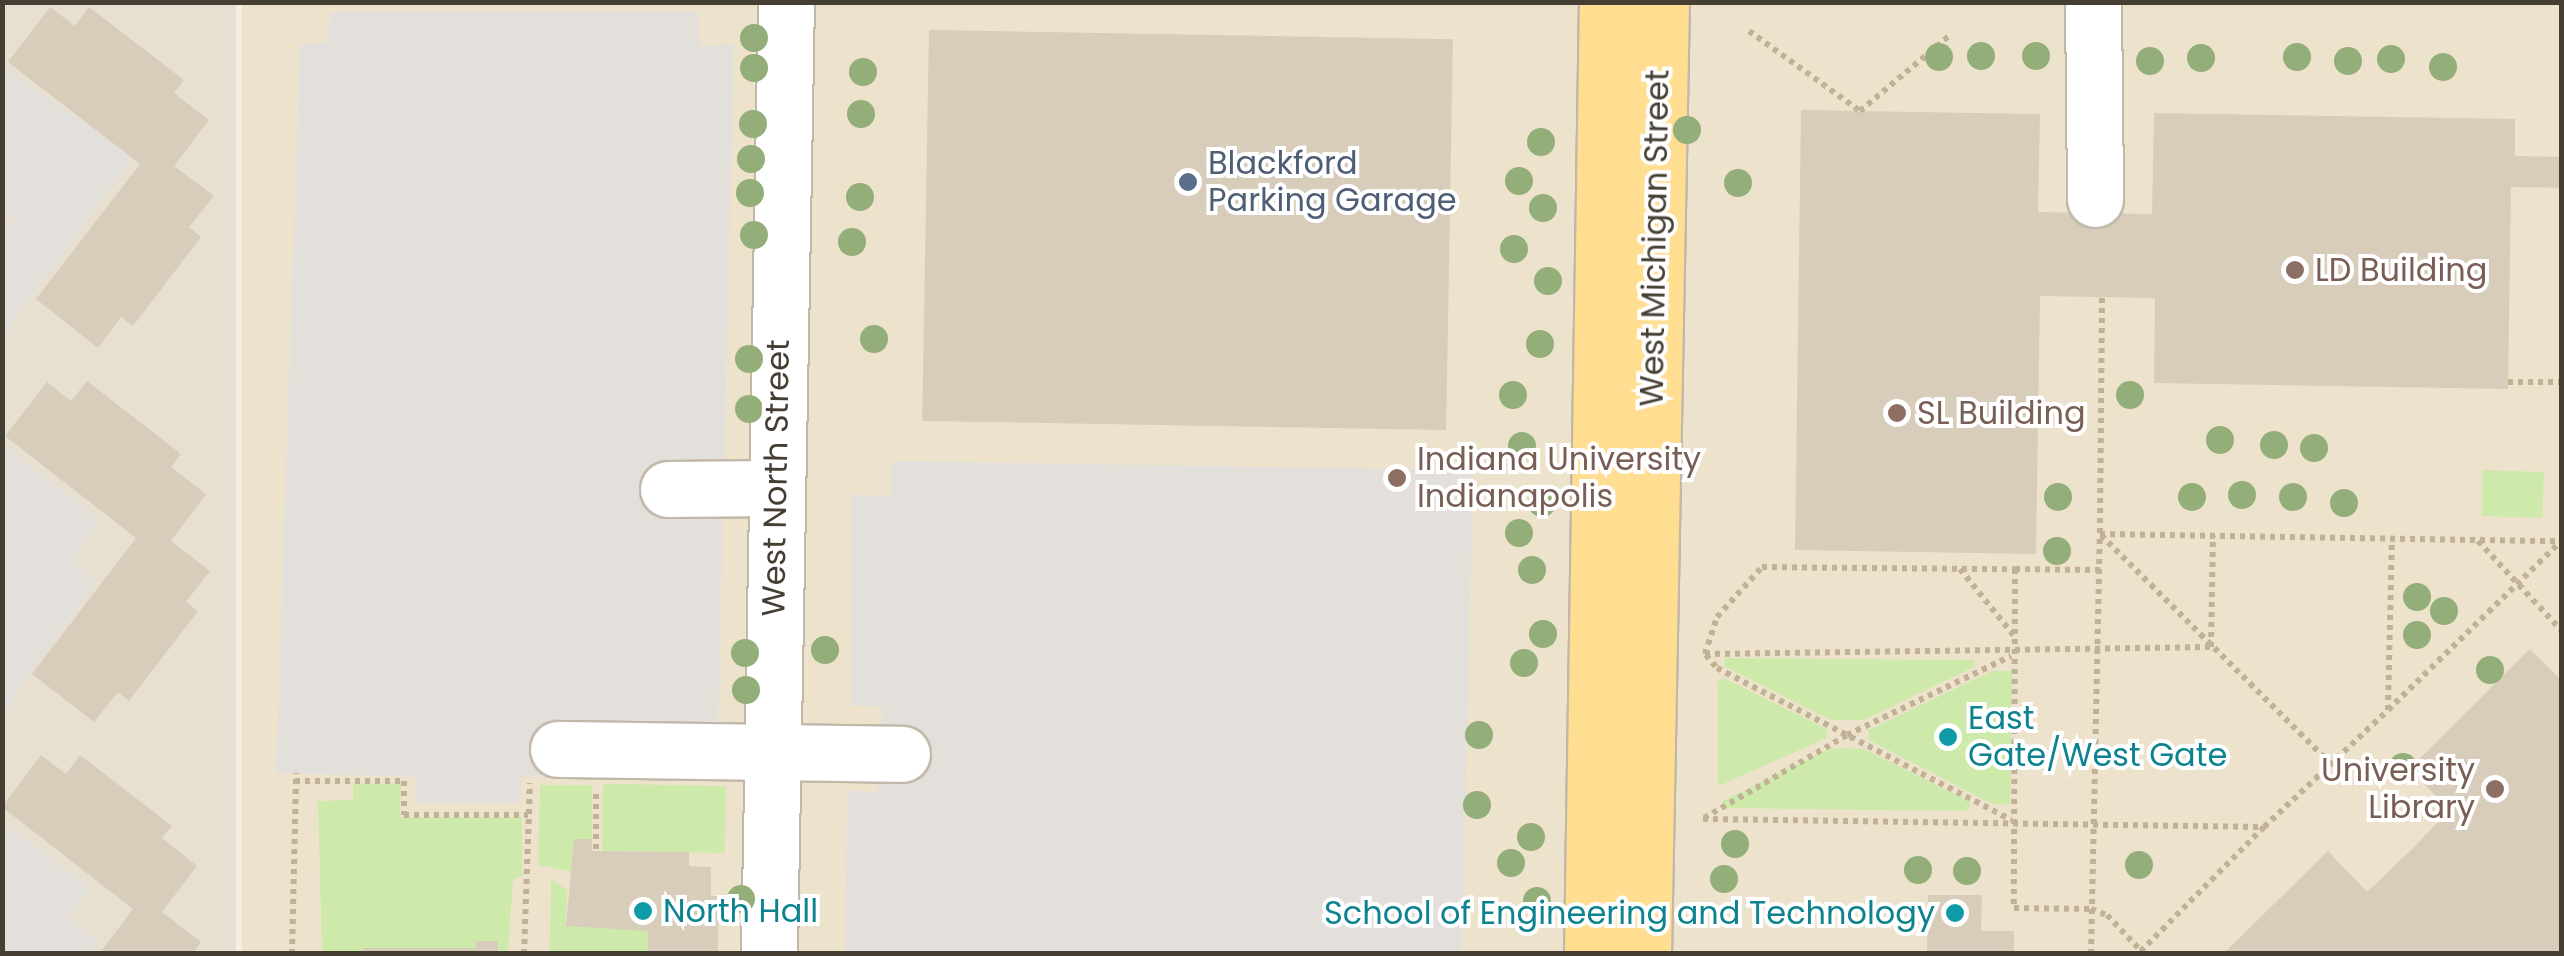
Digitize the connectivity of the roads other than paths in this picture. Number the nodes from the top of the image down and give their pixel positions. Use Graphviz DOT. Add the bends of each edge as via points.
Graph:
graph roads {
  1 [pos="786,2"];
  2 [pos="1607,2"];
  3 [pos="1661,2"];
  4 [pos="2093,2"];
  5 [pos="2094,199"];
  6 [pos="774,488"];
  7 [pos="668,489"];
  8 [pos="772,754"];
  9 [pos="902,754"];
  10 [pos="567,771"];
  11 [pos="770,954"];
  12 [pos="1592,954"];
  13 [pos="1643,954"];
  1 -- 6 [label="street, West North Street"];
  2 -- 12 [label="main road, West Michigan Street"];
  3 -- 13 [label="main road, West Michigan Street"];
  4 -- 5 [label="street"];
  6 -- 7 [label="street"];
  6 -- 8 [label="street, West North Street"];
  8 -- 9 [label="street"];
  8 -- 10 [label="street"];
  8 -- 11 [label="street, West North Street"];
}
